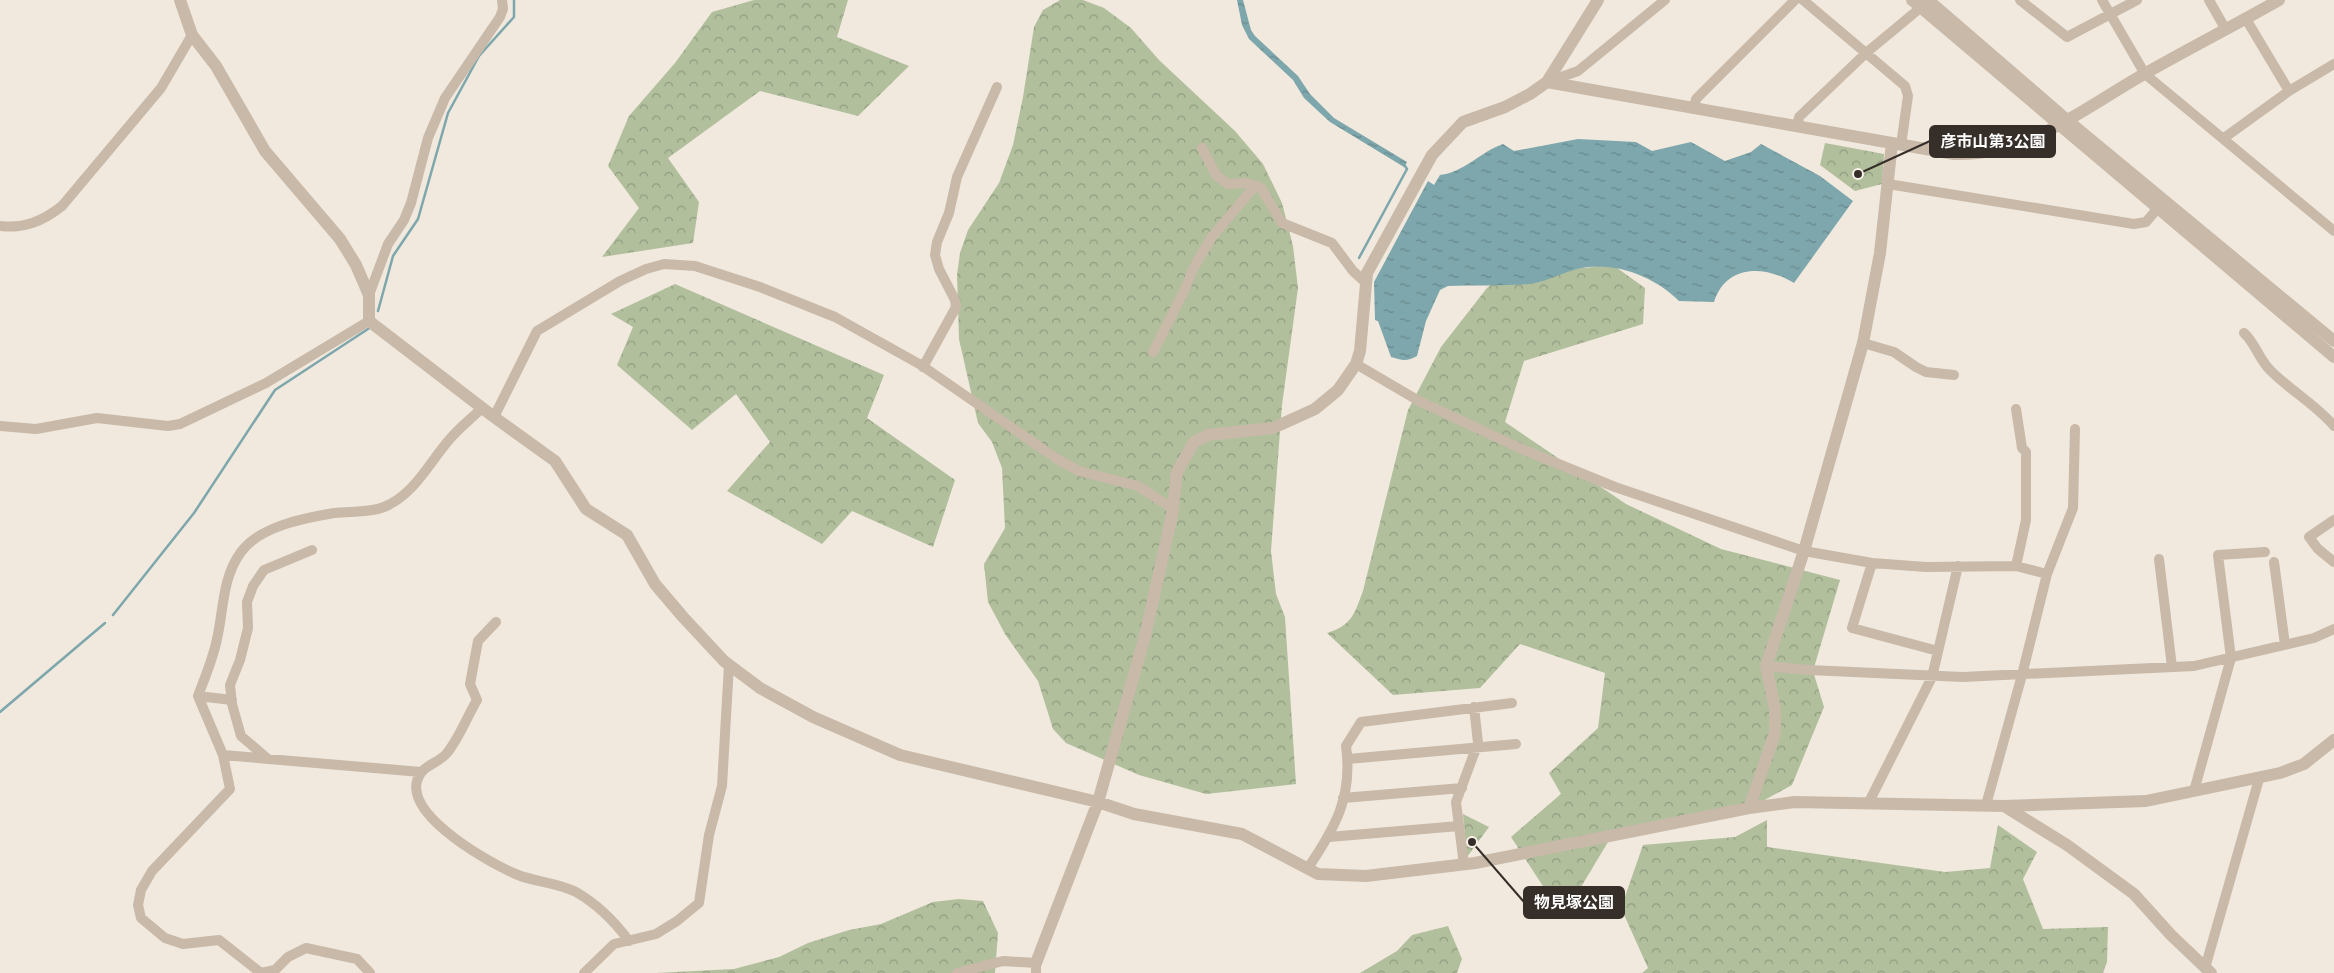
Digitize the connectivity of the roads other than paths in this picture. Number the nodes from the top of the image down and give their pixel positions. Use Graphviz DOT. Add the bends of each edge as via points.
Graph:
graph roads {
  1 [pos="180,0"];
  2 [pos="502,0"];
  3 [pos="1598,0"];
  4 [pos="1665,0"];
  5 [pos="1795,0"];
  6 [pos="1803,0"];
  7 [pos="2020,0"];
  8 [pos="2102,0"];
  9 [pos="2137,0"];
  10 [pos="2210,0"];
  11 [pos="2277,1"];
  12 [pos="1924,2"];
  13 [pos="2110,15"];
  14 [pos="2246,19"];
  15 [pos="2226,30"];
  16 [pos="192,35"];
  17 [pos="1866,53"];
  18 [pos="2334,64"];
  19 [pos="2145,74"];
  20 [pos="1547,82"];
  21 [pos="997,87"];
  22 [pos="2289,91"];
  23 [pos="1694,109"];
  24 [pos="2063,122"];
  25 [pos="1797,127"];
  26 [pos="2224,138"];
  27 [pos="1896,144"];
  28 [pos="1202,148"];
  29 [pos="1888,184"];
  30 [pos="1256,185"];
  31 [pos="2158,208"];
  32 [pos="0,226"];
  33 [pos="2334,231"];
  34 [pos="1365,282"];
  35 [pos="369,295"];
  36 [pos="369,321"];
  37 [pos="2244,334"];
  38 [pos="2334,341"];
  39 [pos="1863,343"];
  40 [pos="1153,352"];
  41 [pos="2334,357"];
  42 [pos="1356,364"];
  43 [pos="923,367"];
  44 [pos="1954,376"];
  45 [pos="482,408"];
  46 [pos="2016,408"];
  47 [pos="494,417"];
  48 [pos="0,426"];
  49 [pos="2334,426"];
  50 [pos="2075,429"];
  51 [pos="1173,509"];
  52 [pos="2334,520"];
  53 [pos="312,550"];
  54 [pos="1804,551"];
  55 [pos="2265,552"];
  56 [pos="2159,559"];
  57 [pos="2274,562"];
  58 [pos="2334,562"];
  59 [pos="1872,563"];
  60 [pos="1958,566"];
  61 [pos="2016,566"];
  62 [pos="2047,574"];
  63 [pos="496,622"];
  64 [pos="2334,629"];
  65 [pos="2285,645"];
  66 [pos="1938,651"];
  67 [pos="2231,658"];
  68 [pos="729,665"];
  69 [pos="1766,666"];
  70 [pos="2172,667"];
  71 [pos="2022,675"];
  72 [pos="1932,677"];
  73 [pos="198,696"];
  74 [pos="232,700"];
  75 [pos="1512,703"];
  76 [pos="1474,707"];
  77 [pos="2334,740"];
  78 [pos="1516,744"];
  79 [pos="1476,748"];
  80 [pos="223,755"];
  81 [pos="268,759"];
  82 [pos="1348,759"];
  83 [pos="421,772"];
  84 [pos="2259,779"];
  85 [pos="1462,788"];
  86 [pos="2194,791"];
  87 [pos="1343,798"];
  88 [pos="1098,802"];
  89 [pos="1870,802"];
  90 [pos="1986,805"];
  91 [pos="2004,806"];
  92 [pos="1749,808"];
  93 [pos="1459,826"];
  94 [pos="1329,837"];
  95 [pos="1464,865"];
  96 [pos="1308,868"];
  97 [pos="629,941"];
  98 [pos="1036,968"];
  99 [pos="2208,970"];
  100 [pos="370,973"];
  101 [pos="584,973"];
  102 [pos="957,973"];
  1 -- 16 [label="street"];
  2 -- 35 [label="street" via="500,17 445,98 428,138 411,203 388,244"];
  3 -- 20 [label="street"];
  4 -- 20 [label="street" via="1578,71"];
  5 -- 23 [label="street" via="1696,99"];
  6 -- 17 [label="street"];
  7 -- 13 [label="street" via="2067,37"];
  8 -- 13 [label="street"];
  9 -- 13 [label="street"];
  10 -- 15 [label="street"];
  11 -- 14 [label="street"];
  12 -- 17 [label="street"];
  12 -- 24 [label="street"];
  13 -- 19 [label="street"];
  14 -- 15 [label="street"];
  14 -- 22 [label="street"];
  15 -- 19 [label="street"];
  16 -- 32 [label="street" via="161,88 62,206 34,223 15,228"];
  16 -- 35 [label="street" via="216,66 265,151 340,239"];
  17 -- 25 [label="street" via="1798,117"];
  17 -- 27 [label="street" via="1907,89"];
  18 -- 22 [label="street"];
  19 -- 24 [label="street"];
  19 -- 26 [label="street"];
  20 -- 23 [label="street"];
  20 -- 34 [label="street" via="1504,107 1463,122 1443,141 1411,190"];
  21 -- 43 [label="street" via="957,177 937,242 934,255 956,307"];
  22 -- 26 [label="street"];
  23 -- 25 [label="street"];
  24 -- 27 [label="street" via="2024,142 1988,152 1954,154"];
  24 -- 31 [label="street"];
  24 -- 38 [label="street"];
  25 -- 27 [label="street"];
  26 -- 33 [label="street"];
  27 -- 29 [label="street"];
  28 -- 30 [label="street" via="1216,175 1228,184"];
  29 -- 31 [label="street" via="2134,224 2146,222"];
  29 -- 39 [label="street" via="1880,253"];
  30 -- 34 [label="street" via="1266,194 1282,223 1332,243"];
  30 -- 40 [label="street" via="1211,238"];
  31 -- 41 [label="street"];
  34 -- 42 [label="street" via="1364,327"];
  35 -- 36 [label="street"];
  36 -- 45 [label="street"];
  36 -- 48 [label="street" via="266,383 180,424 168,426 97,418 36,429"];
  37 -- 49 [label="street" via="2251,339 2259,357 2271,371 2320,410"];
  39 -- 44 [label="street" via="1894,352 1926,372"];
  39 -- 54 [label="street"];
  42 -- 51 [label="street" via="1338,390 1315,409 1273,428 1208,435 1194,442 1177,472"];
  42 -- 54 [label="street" via="1419,401 1524,450 1615,487"];
  43 -- 47 [label="street" via="835,317 695,266 664,264 620,281 537,331"];
  43 -- 51 [label="street" via="1057,459 1079,471 1138,486"];
  45 -- 47 [label="street"];
  45 -- 73 [label="street" via="450,439 412,487 383,508 334,514 272,530 253,539 242,550 227,580 218,637"];
  46 -- 61 [label="street" via="2022,448 2026,452 2026,520"];
  47 -- 68 [label="street" via="555,461 586,508 627,535 655,584"];
  50 -- 62 [label="street" via="2073,508"];
  51 -- 88 [label="street" via="1145,636"];
  52 -- 58 [label="street" via="2309,537"];
  53 -- 74 [label="street" via="264,570 253,586 247,602 248,628 230,685"];
  54 -- 59 [label="street"];
  54 -- 69 [label="street"];
  55 -- 67 [label="street" via="2218,554"];
  56 -- 70 [label="street"];
  57 -- 65 [label="street"];
  59 -- 60 [label="street" via="1926,568"];
  59 -- 66 [label="street" via="1852,628"];
  60 -- 61 [label="street"];
  60 -- 66 [label="street"];
  61 -- 62 [label="street"];
  62 -- 71 [label="street"];
  63 -- 83 [label="street" via="478,641 470,684 476,700 446,754"];
  64 -- 65 [label="street"];
  65 -- 67 [label="street"];
  66 -- 72 [label="street"];
  67 -- 70 [label="street"];
  67 -- 86 [label="street"];
  68 -- 88 [label="street" via="760,688 812,717 900,755"];
  68 -- 97 [label="street" via="722,786 709,835 699,903 656,934"];
  69 -- 72 [label="street"];
  69 -- 92 [label="street" via="1775,709 1775,733"];
  70 -- 71 [label="street"];
  71 -- 72 [label="street"];
  71 -- 90 [label="street"];
  72 -- 89 [label="street"];
  73 -- 74 [label="street"];
  73 -- 80 [label="street"];
  74 -- 81 [label="street" via="240,736"];
  75 -- 76 [label="street"];
  76 -- 79 [label="street"];
  76 -- 82 [label="street" via="1361,722 1346,746"];
  77 -- 84 [label="street" via="2304,764"];
  78 -- 79 [label="street"];
  79 -- 82 [label="street"];
  79 -- 85 [label="street"];
  80 -- 81 [label="street"];
  80 -- 100 [label="street" via="230,789 152,871 141,890 138,905 141,918 165,938 183,944 219,940 261,973 275,970 288,957 306,948 357,959"];
  81 -- 83 [label="street"];
  82 -- 87 [label="street"];
  83 -- 97 [label="street" via="416,783 419,797 449,836 520,876 575,892 616,922"];
  84 -- 86 [label="street"];
  84 -- 99 [label="street"];
  85 -- 87 [label="street"];
  85 -- 93 [label="street" via="1456,802"];
  86 -- 91 [label="street" via="2146,800"];
  87 -- 94 [label="street" via="1334,831"];
  88 -- 96 [label="street" via="1134,814 1242,834"];
  88 -- 98 [label="street"];
  89 -- 90 [label="street"];
  89 -- 92 [label="street" via="1795,802"];
  90 -- 91 [label="street"];
  91 -- 99 [label="street" via="2067,845 2134,894"];
  92 -- 95 [label="street"];
  93 -- 94 [label="street"];
  93 -- 95 [label="street"];
  94 -- 96 [label="street"];
  95 -- 96 [label="street" via="1366,876 1318,874"];
  97 -- 101 [label="street" via="614,944"];
  98 -- 102 [label="street" via="1003,961"];
}
